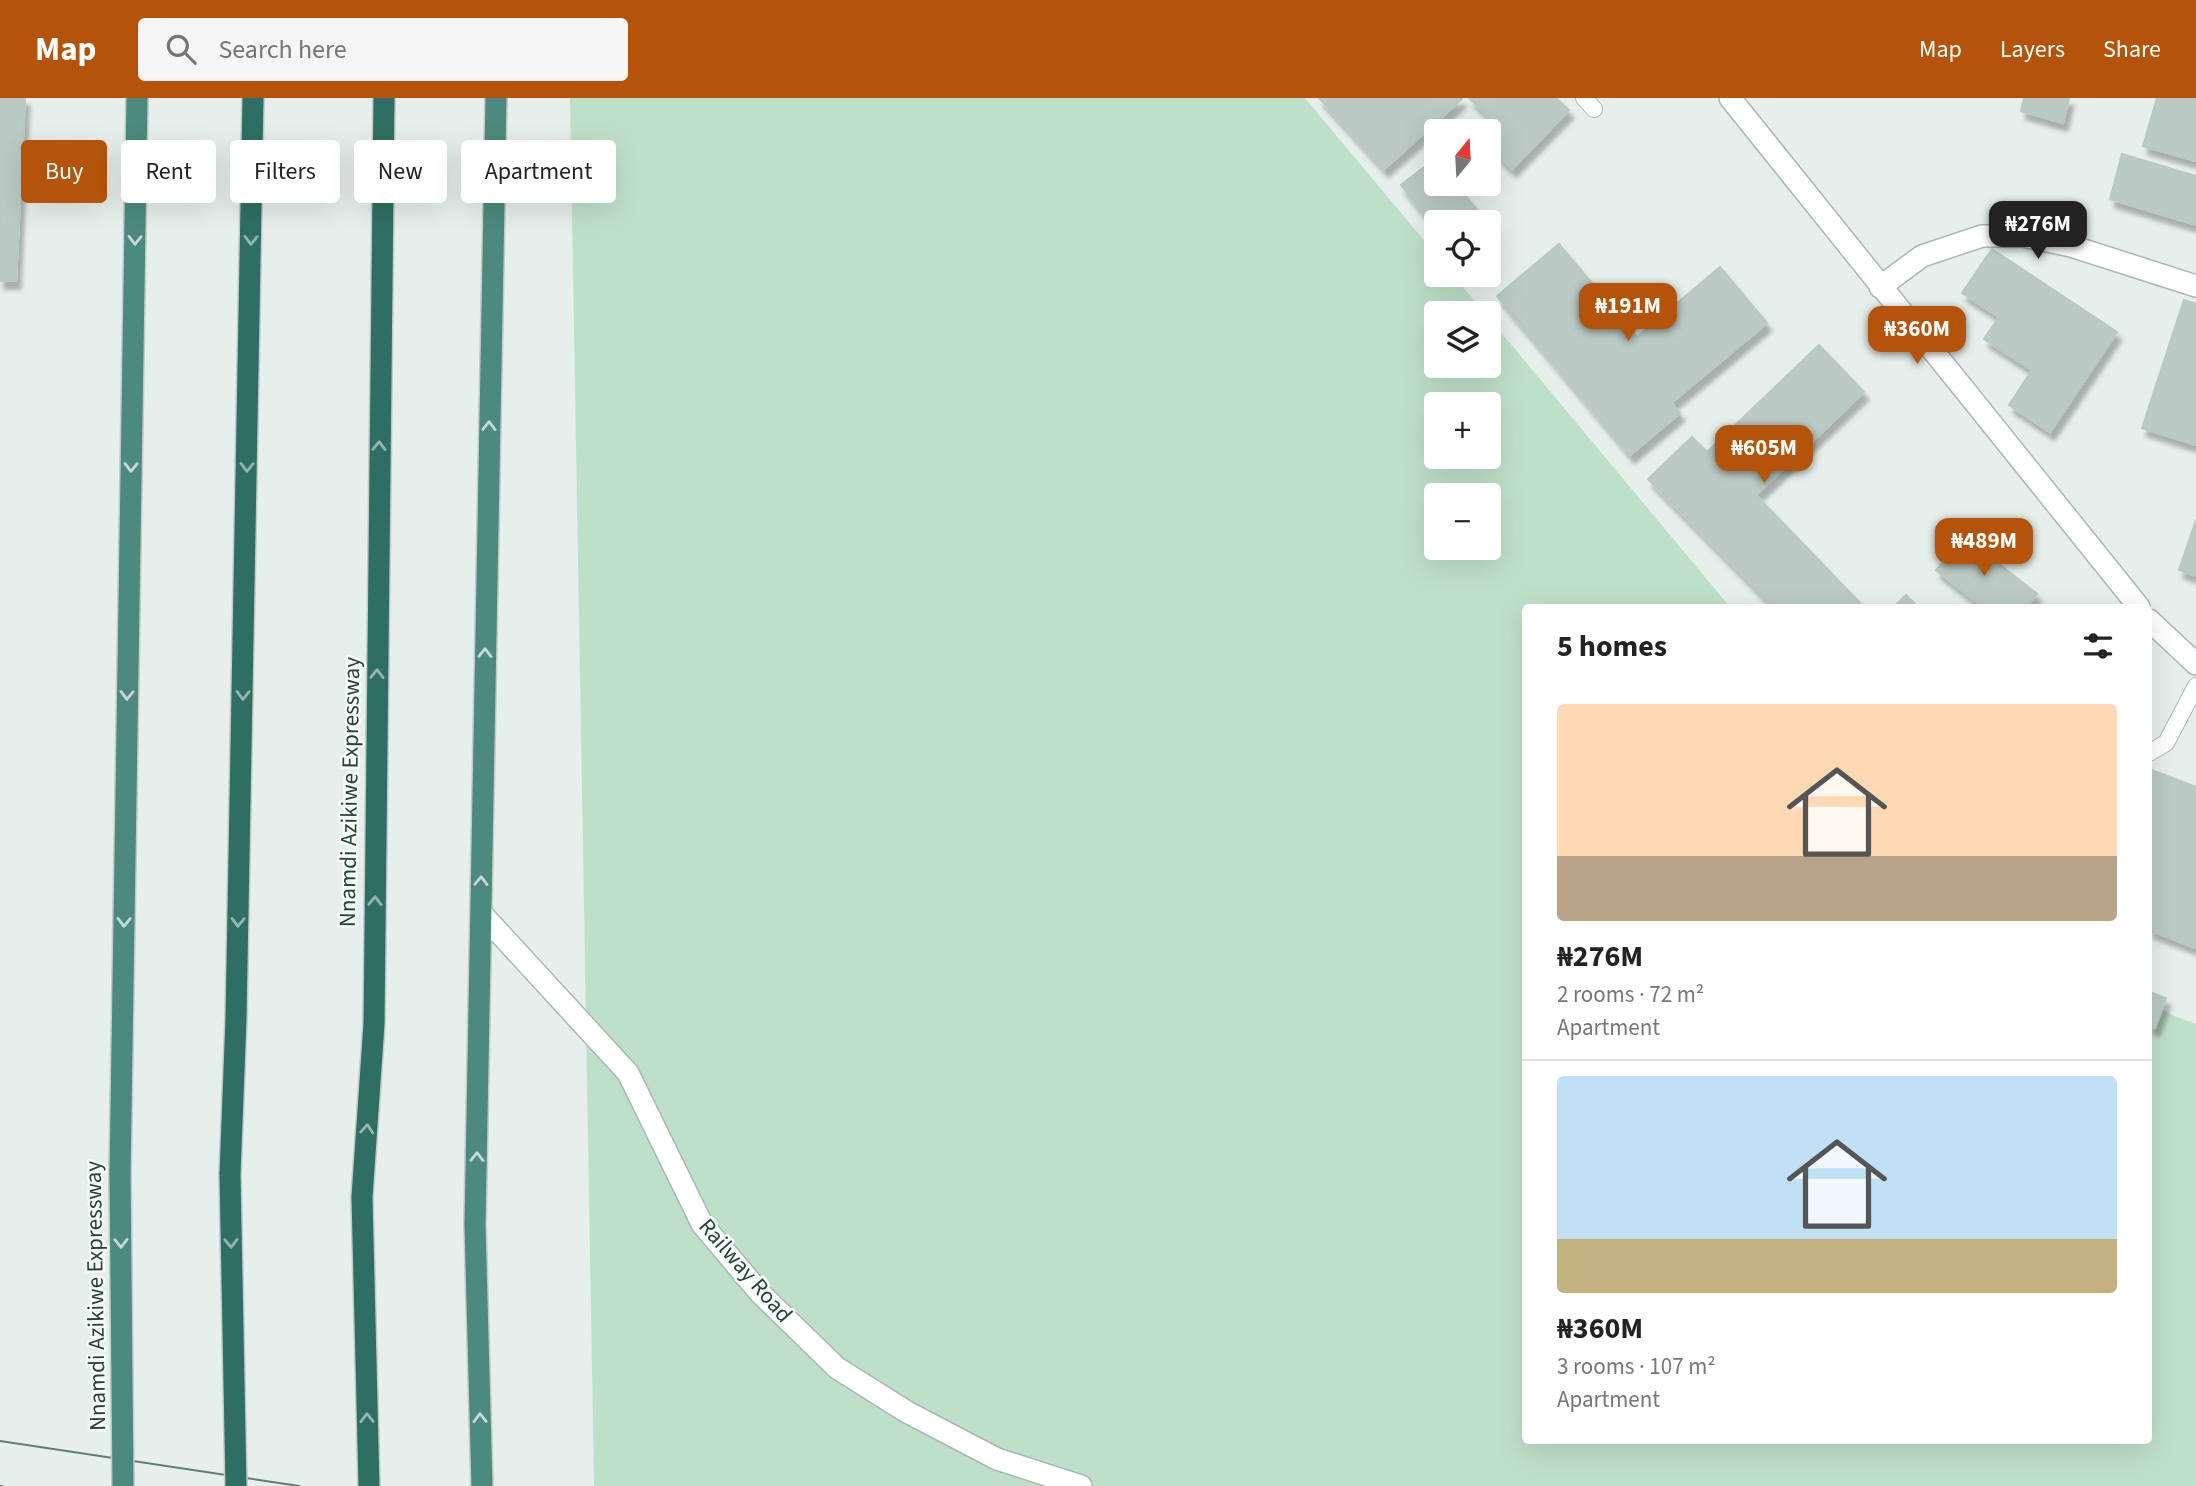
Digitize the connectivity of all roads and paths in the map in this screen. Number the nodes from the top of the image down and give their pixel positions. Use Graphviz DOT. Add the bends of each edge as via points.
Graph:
graph roads {
  1 [pos="137,98"];
  2 [pos="253,98"];
  3 [pos="384,98"];
  4 [pos="496,98"];
  5 [pos="1730,98"];
  6 [pos="2196,286"];
  7 [pos="1880,287"];
  8 [pos="2137,604"];
  9 [pos="2152,623"];
  10 [pos="2196,664"];
  11 [pos="2196,686"];
  12 [pos="2152,751"];
  13 [pos="481,913"];
  14 [pos="123,1486"];
  15 [pos="236,1486"];
  16 [pos="369,1486"];
  17 [pos="482,1486"];
  18 [pos="1081,1486"];
  1 -- 14 [label="highway, Nnamdi Azikiwe Expressway, one-way, bridge" via="120,1175"];
  2 -- 15 [label="highway, one-way, bridge" via="230,1174"];
  16 -- 3 [label="highway, Nnamdi Azikiwe Expressway, one-way" via="362,1197 373,1024"];
  13 -- 4 [label="highway, one-way"];
  5 -- 7 [label="street"];
  6 -- 7 [label="street" via="2071,246 2023,236 1982,236 1922,256"];
  7 -- 8 [label="street"];
  9 -- 10 [label="street"];
  11 -- 12 [label="lane" via="2166,743"];
  17 -- 13 [label="highway, one-way" via="475,1226"];
  13 -- 18 [label="street, Railway Road" via="628,1073 702,1224 760,1293 837,1368 907,1412 997,1459"];
}
